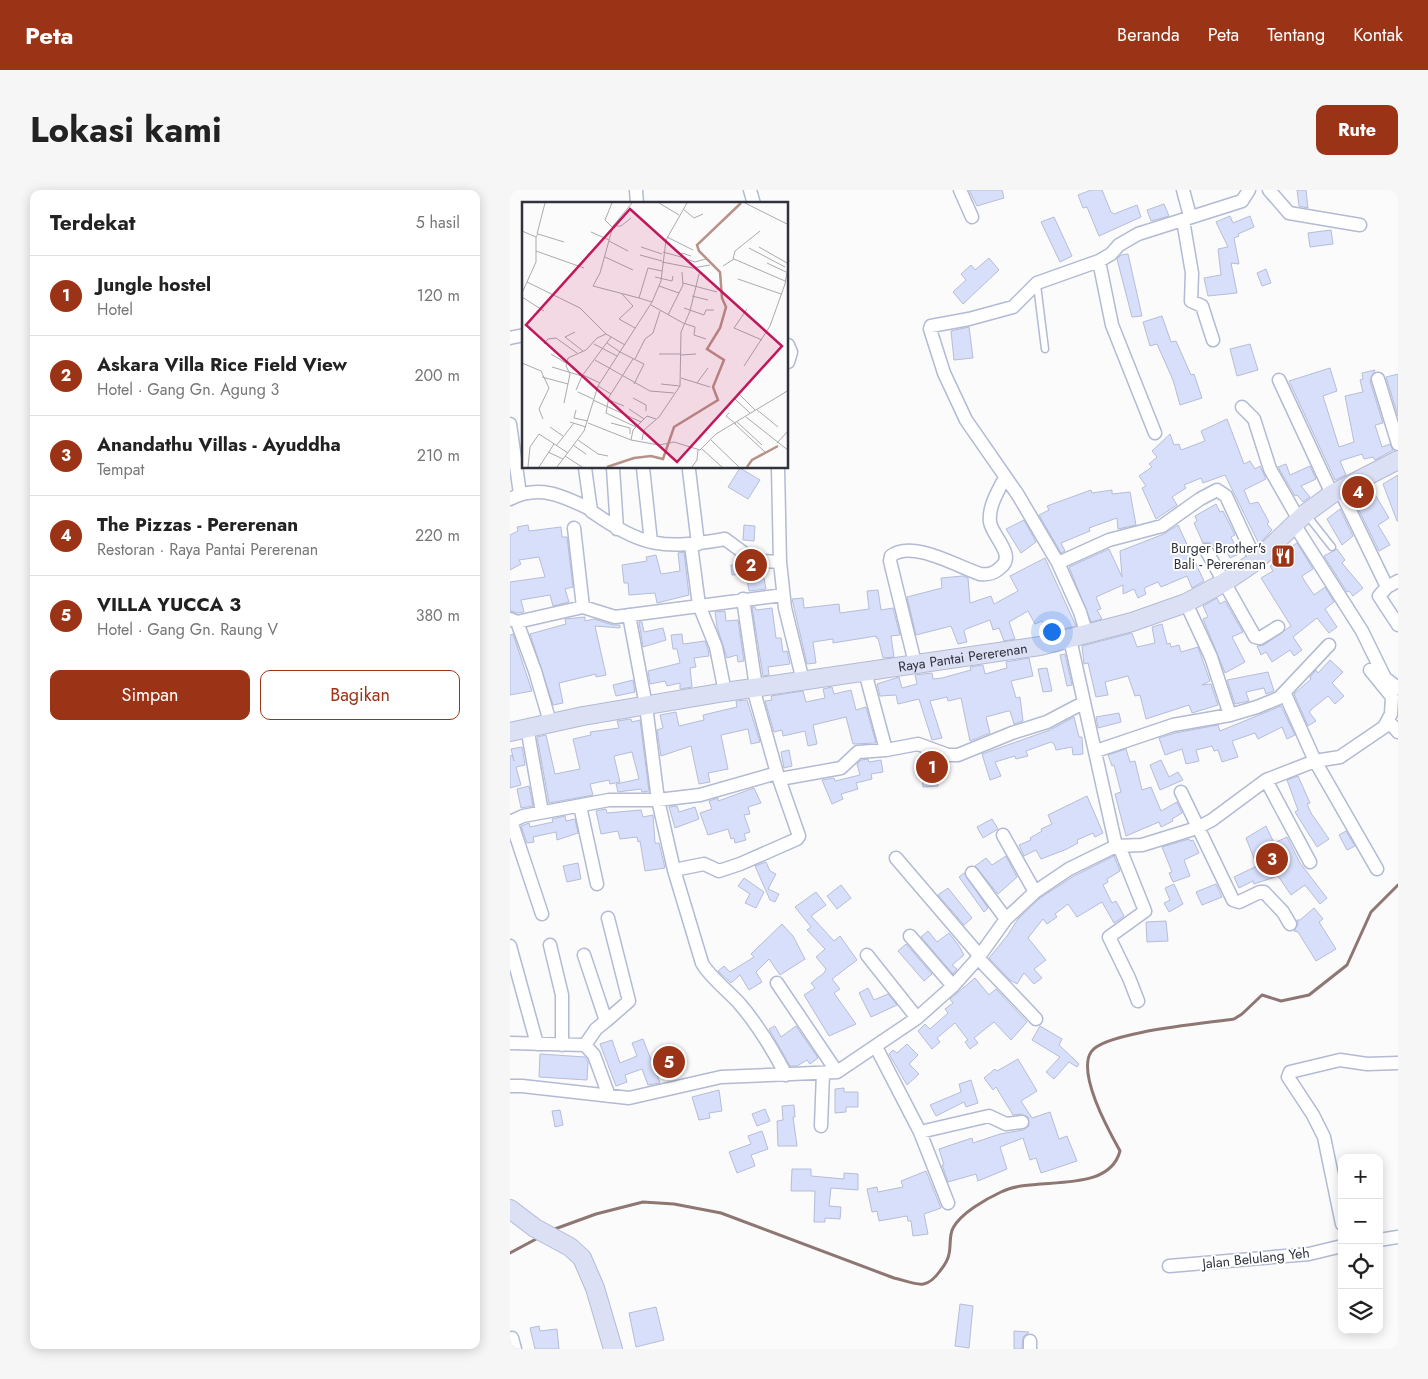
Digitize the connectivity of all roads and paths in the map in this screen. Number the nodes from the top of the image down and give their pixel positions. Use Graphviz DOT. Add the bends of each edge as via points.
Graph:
graph roads {
  1 [pos="960,190"];
  2 [pos="1183,190"];
  3 [pos="1249,190"];
  4 [pos="1269,190"];
  5 [pos="972,217"];
  6 [pos="1186,218"];
  7 [pos="1360,225"];
  8 [pos="1099,261"];
  9 [pos="1037,283"];
  10 [pos="1213,340"];
  11 [pos="1045,349"];
  12 [pos="1378,379"];
  13 [pos="1279,380"];
  14 [pos="1242,407"];
  15 [pos="510,424"];
  16 [pos="1155,433"];
  17 [pos="1398,444"];
  18 [pos="1398,460"];
  19 [pos="585,469"];
  20 [pos="613,469"];
  21 [pos="643,469"];
  22 [pos="778,469"];
  23 [pos="689,470"];
  24 [pos="1005,477"];
  25 [pos="1336,492"];
  26 [pos="515,496"];
  27 [pos="590,509"];
  28 [pos="1299,519"];
  29 [pos="574,528"];
  30 [pos="618,529"];
  31 [pos="651,542"];
  32 [pos="695,544"];
  33 [pos="1332,547"];
  34 [pos="1206,550"];
  35 [pos="1256,560"];
  36 [pos="780,562"];
  37 [pos="1058,563"];
  38 [pos="1225,582"];
  39 [pos="1393,584"];
  40 [pos="783,595"];
  41 [pos="743,599"];
  42 [pos="1186,603"];
  43 [pos="698,605"];
  44 [pos="583,607"];
  45 [pos="629,615"];
  46 [pos="514,620"];
  47 [pos="1398,625"];
  48 [pos="1278,627"];
  49 [pos="1078,637"];
  50 [pos="1330,645"];
  51 [pos="915,663"];
  52 [pos="1370,670"];
  53 [pos="865,672"];
  54 [pos="803,681"];
  55 [pos="755,688"];
  56 [pos="1398,688"];
  57 [pos="726,692"];
  58 [pos="1285,694"];
  59 [pos="1083,703"];
  60 [pos="646,706"];
  61 [pos="1230,715"];
  62 [pos="550,722"];
  63 [pos="1384,727"];
  64 [pos="518,729"];
  65 [pos="1398,732"];
  66 [pos="886,750"];
  67 [pos="1096,751"];
  68 [pos="1315,761"];
  69 [pos="779,776"];
  70 [pos="1266,780"];
  71 [pos="1181,792"];
  72 [pos="658,800"];
  73 [pos="580,806"];
  74 [pos="542,812"];
  75 [pos="511,822"];
  76 [pos="1197,828"];
  77 [pos="1003,835"];
  78 [pos="1118,846"];
  79 [pos="896,858"];
  80 [pos="1310,862"];
  81 [pos="1377,869"];
  82 [pos="674,870"];
  83 [pos="972,872"];
  84 [pos="597,884"];
  85 [pos="1035,892"];
  86 [pos="542,914"];
  87 [pos="608,918"];
  88 [pos="1006,920"];
  89 [pos="1290,924"];
  90 [pos="910,936"];
  91 [pos="550,945"];
  92 [pos="510,946"];
  93 [pos="868,954"];
  94 [pos="584,956"];
  95 [pos="979,956"];
  96 [pos="777,983"];
  97 [pos="953,986"];
  98 [pos="1138,1001"];
  99 [pos="917,1018"];
  100 [pos="1036,1019"];
  101 [pos="606,1021"];
  102 [pos="510,1043"];
  103 [pos="537,1044"];
  104 [pos="562,1045"];
  105 [pos="585,1045"];
  106 [pos="876,1047"];
  107 [pos="1398,1063"];
  108 [pos="837,1072"];
  109 [pos="823,1073"];
  110 [pos="786,1075"];
  111 [pos="510,1086"];
  112 [pos="609,1096"];
  113 [pos="1022,1122"];
  114 [pos="821,1126"];
  115 [pos="920,1132"];
  116 [pos="948,1203"];
  117 [pos="1338,1205"];
  118 [pos="510,1209"];
  119 [pos="1398,1237"];
  120 [pos="1383,1239"];
  121 [pos="1338,1247"];
  122 [pos="1169,1266"];
  123 [pos="613,1349"];
  1 -- 5 [label="street"];
  2 -- 6 [label="street"];
  3 -- 6 [label="street" via="1242,201"];
  4 -- 7 [label="street" via="1289,213"];
  6 -- 8 [label="street" via="1129,239"];
  6 -- 10 [label="street" via="1192,273 1191,301 1202,306"];
  8 -- 9 [label="street"];
  8 -- 16 [label="street" via="1112,325"];
  9 -- 11 [label="lane"];
  9 -- 24 [label="street" via="1013,307 930,326 954,397"];
  12 -- 17 [label="street"];
  13 -- 25 [label="street"];
  14 -- 28 [label="street" via="1254,419 1270,469"];
  15 -- 26 [label="street"];
  18 -- 25 [label="street, Raya Pantai Pererenan"];
  19 -- 27 [label="street"];
  20 -- 30 [label="street"];
  21 -- 31 [label="street"];
  22 -- 36 [label="street"];
  23 -- 32 [label="street"];
  24 -- 37 [label="street"];
  24 -- 51 [label="street" via="990,513 990,523 1007,557 999,570 990,575 980,574 922,552 902,552 891,556"];
  25 -- 28 [label="street, Raya Pantai Pererenan"];
  25 -- 39 [label="street"];
  26 -- 27 [label="street" via="535,491 558,494"];
  27 -- 30 [label="street"];
  28 -- 33 [label="lane"];
  28 -- 35 [label="street, Raya Pantai Pererenan"];
  28 -- 56 [label="street" via="1385,678"];
  29 -- 44 [label="street"];
  30 -- 31 [label="street" via="636,539"];
  31 -- 32 [label="street"];
  32 -- 36 [label="street" via="726,538 748,556 761,561"];
  32 -- 43 [label="street"];
  34 -- 38 [label="street"];
  35 -- 37 [label="street" via="1226,496 1217,490 1162,526 1109,540"];
  35 -- 38 [label="street, Raya Pantai Pererenan"];
  36 -- 40 [label="street"];
  37 -- 49 [label="street" via="1080,612"];
  38 -- 42 [label="street, Raya Pantai Pererenan"];
  38 -- 48 [label="street" via="1255,637 1260,638"];
  39 -- 47 [label="street" via="1379,596"];
  40 -- 41 [label="street"];
  40 -- 54 [label="street"];
  41 -- 43 [label="street"];
  41 -- 55 [label="street"];
  42 -- 49 [label="street, Raya Pantai Pererenan"];
  42 -- 61 [label="street" via="1210,657"];
  43 -- 45 [label="street"];
  43 -- 57 [label="street" via="716,647"];
  44 -- 45 [label="street" via="615,617"];
  44 -- 46 [label="street"];
  45 -- 60 [label="street"];
  46 -- 62 [label="street" via="535,671"];
  49 -- 51 [label="street, Raya Pantai Pererenan" via="994,653"];
  49 -- 59 [label="street"];
  50 -- 58 [label="street"];
  51 -- 53 [label="street, Raya Pantai Pererenan"];
  52 -- 63 [label="street" via="1392,697 1391,714"];
  53 -- 54 [label="street, Raya Pantai Pererenan"];
  53 -- 66 [label="street"];
  54 -- 55 [label="street, Raya Pantai Pererenan"];
  55 -- 57 [label="street, Raya Pantai Pererenan"];
  55 -- 69 [label="street"];
  57 -- 60 [label="street, Raya Pantai Pererenan"];
  58 -- 61 [label="street"];
  58 -- 68 [label="street"];
  59 -- 66 [label="street" via="1047,722 958,755 948,755 918,744"];
  59 -- 67 [label="street"];
  60 -- 62 [label="street, Raya Pantai Pererenan"];
  60 -- 72 [label="street"];
  61 -- 67 [label="street" via="1173,725"];
  62 -- 64 [label="street, Raya Pantai Pererenan"];
  63 -- 65 [label="street" via="1389,724"];
  63 -- 68 [label="street" via="1340,757"];
  64 -- 74 [label="street"];
  66 -- 69 [label="street" via="858,752 841,768"];
  67 -- 78 [label="street"];
  68 -- 70 [label="street"];
  68 -- 81 [label="street"];
  69 -- 72 [label="street" via="700,795"];
  69 -- 82 [label="street" via="798,830 797,839 719,870 708,864"];
  70 -- 76 [label="street"];
  70 -- 80 [label="street"];
  71 -- 76 [label="street"];
  72 -- 73 [label="street" via="609,800"];
  72 -- 82 [label="street"];
  73 -- 74 [label="street"];
  73 -- 84 [label="street"];
  74 -- 75 [label="street"];
  75 -- 86 [label="street"];
  76 -- 78 [label="street" via="1142,845"];
  76 -- 89 [label="street" via="1232,900 1240,902 1264,892"];
  77 -- 85 [label="street"];
  78 -- 85 [label="street" via="1069,870"];
  78 -- 98 [label="street" via="1145,911 1109,937"];
  79 -- 95 [label="street"];
  82 -- 110 [label="street" via="706,972 722,984 747,1012 769,1042"];
  83 -- 88 [label="street"];
  85 -- 88 [label="street"];
  87 -- 101 [label="street" via="629,1001"];
  88 -- 95 [label="street"];
  90 -- 97 [label="street"];
  91 -- 104 [label="street" via="562,995"];
  92 -- 103 [label="street"];
  93 -- 99 [label="street"];
  94 -- 101 [label="street"];
  95 -- 97 [label="street"];
  95 -- 100 [label="street"];
  96 -- 108 [label="street"];
  97 -- 99 [label="street"];
  99 -- 106 [label="street"];
  101 -- 105 [label="street"];
  102 -- 103 [label="street"];
  103 -- 104 [label="street"];
  104 -- 105 [label="street"];
  105 -- 112 [label="street" via="594,1055"];
  106 -- 108 [label="street"];
  106 -- 115 [label="street"];
  107 -- 117 [label="street" via="1366,1064 1340,1060 1290,1072 1288,1077 1324,1137"];
  108 -- 109 [label="street"];
  109 -- 110 [label="street"];
  109 -- 114 [label="street"];
  110 -- 112 [label="street" via="721,1077 645,1096"];
  111 -- 112 [label="street"];
  113 -- 115 [label="street" via="1006,1124 990,1116"];
  115 -- 116 [label="street"];
  118 -- 123 [label="street" via="582,1258 595,1288"];
  119 -- 120 [label="street"];
  121 -- 122 [label="street, Jalan Belulang Yeh" via="1309,1254"];
}
